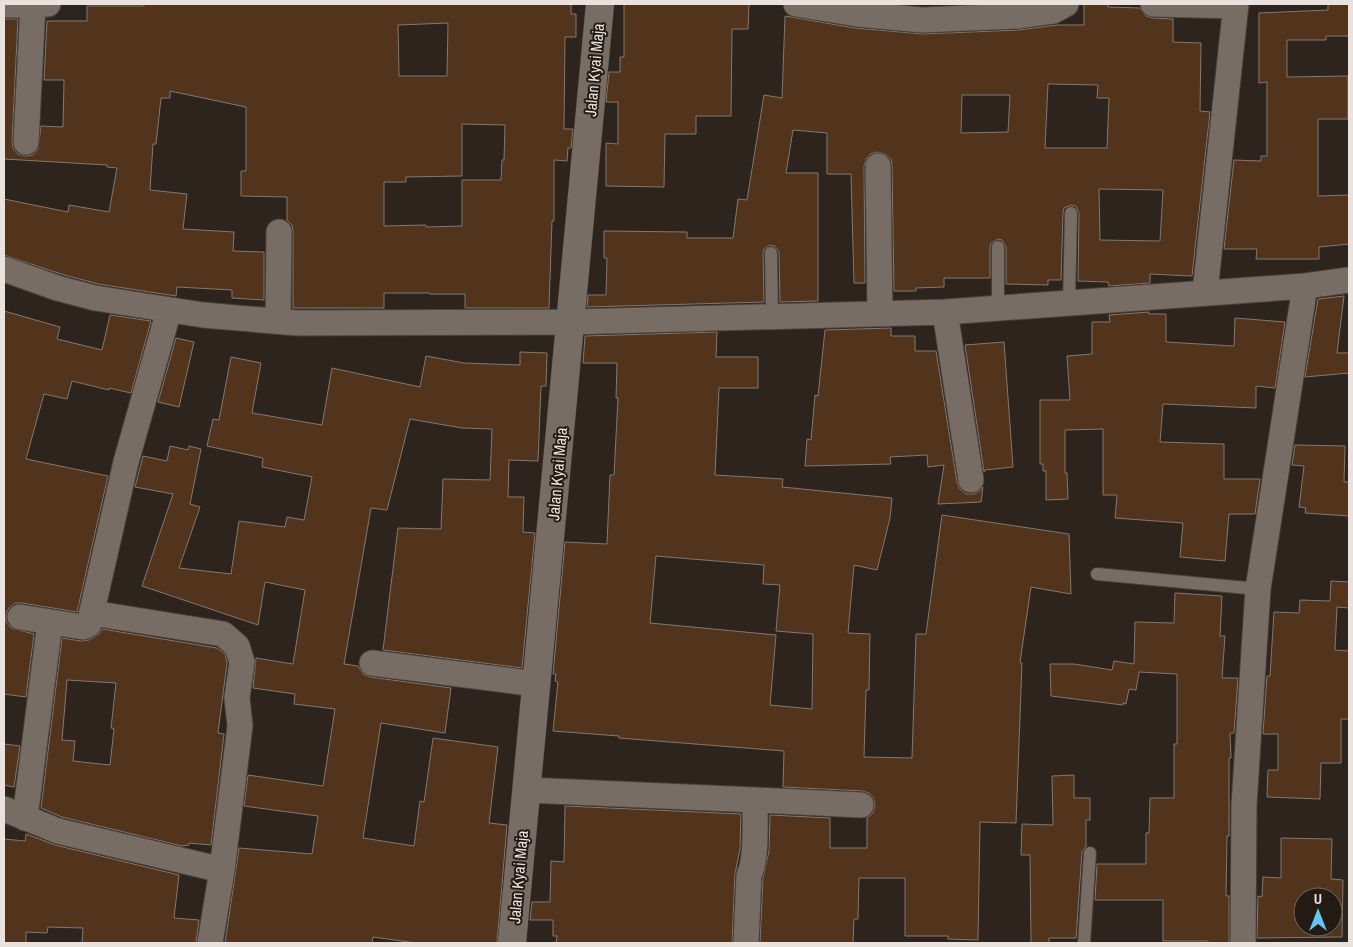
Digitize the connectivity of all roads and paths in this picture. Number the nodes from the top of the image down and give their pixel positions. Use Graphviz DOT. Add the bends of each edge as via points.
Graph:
graph roads {
  1 [pos="41,4"];
  2 [pos="600,4"];
  3 [pos="796,4"];
  4 [pos="1153,4"];
  5 [pos="1236,5"];
  6 [pos="4,6"];
  7 [pos="1057,6"];
  8 [pos="26,142"];
  9 [pos="878,166"];
  10 [pos="1071,213"];
  11 [pos="279,232"];
  12 [pos="998,247"];
  13 [pos="771,253"];
  14 [pos="4,269"];
  15 [pos="1349,280"];
  16 [pos="1305,286"];
  17 [pos="1205,292"];
  18 [pos="1069,302"];
  19 [pos="998,308"];
  20 [pos="169,310"];
  21 [pos="945,312"];
  22 [pos="880,313"];
  23 [pos="772,316"];
  24 [pos="278,321"];
  25 [pos="571,322"];
  26 [pos="971,480"];
  27 [pos="1098,574"];
  28 [pos="1258,590"];
  29 [pos="92,613"];
  30 [pos="20,617"];
  31 [pos="50,622"];
  32 [pos="372,663"];
  33 [pos="537,684"];
  34 [pos="526,790"];
  35 [pos="755,800"];
  36 [pos="861,804"];
  37 [pos="14,814"];
  38 [pos="1090,853"];
  39 [pos="222,870"];
  40 [pos="210,943"];
  41 [pos="512,943"];
  42 [pos="746,943"];
  43 [pos="1084,943"];
  44 [pos="1243,943"];
  1 -- 6 [label="street"];
  1 -- 8 [label="street"];
  2 -- 25 [label="street, Jalan Kyai Maja"];
  3 -- 7 [label="street" via="922,20 1017,16"];
  4 -- 5 [label="street"];
  5 -- 17 [label="street"];
  9 -- 22 [label="street"];
  10 -- 18 [label="lane"];
  11 -- 24 [label="street"];
  12 -- 19 [label="lane"];
  13 -- 23 [label="lane"];
  14 -- 20 [label="street" via="95,298"];
  15 -- 16 [label="street"];
  16 -- 17 [label="street"];
  16 -- 28 [label="street"];
  17 -- 18 [label="street"];
  18 -- 19 [label="street"];
  19 -- 21 [label="street"];
  20 -- 24 [label="street"];
  20 -- 29 [label="street" via="126,462"];
  21 -- 22 [label="street"];
  21 -- 26 [label="street"];
  22 -- 23 [label="street"];
  23 -- 25 [label="street"];
  24 -- 25 [label="street"];
  25 -- 33 [label="street, Jalan Kyai Maja"];
  27 -- 28 [label="lane"];
  28 -- 44 [label="street" via="1244,804"];
  29 -- 31 [label="street" via="85,627"];
  29 -- 39 [label="street" via="223,634 237,646 242,662 237,698 240,726"];
  30 -- 31 [label="street"];
  31 -- 37 [label="street"];
  32 -- 33 [label="street"];
  33 -- 34 [label="street, Jalan Kyai Maja"];
  34 -- 35 [label="street"];
  34 -- 41 [label="street, Jalan Kyai Maja"];
  35 -- 36 [label="street"];
  35 -- 42 [label="street" via="755,844 753,869 749,875"];
  37 -- 39 [label="street" via="58,831"];
  38 -- 43 [label="lane"];
  39 -- 40 [label="street"];
}
